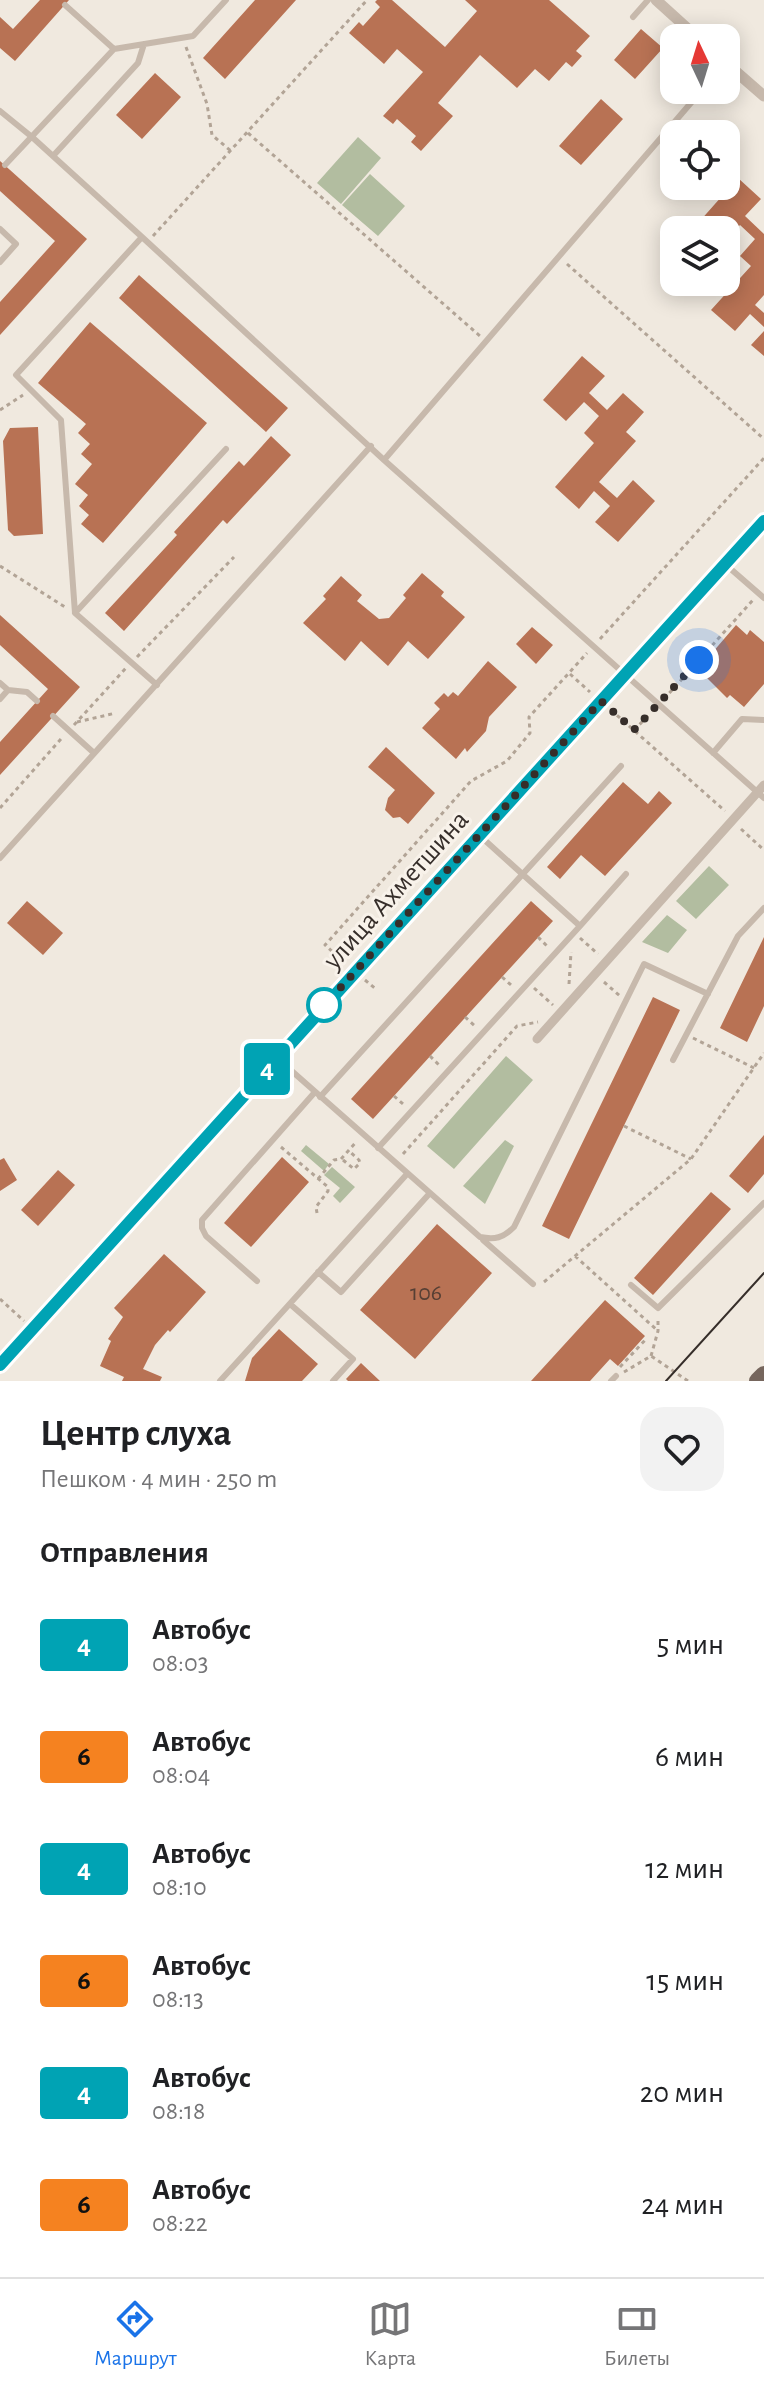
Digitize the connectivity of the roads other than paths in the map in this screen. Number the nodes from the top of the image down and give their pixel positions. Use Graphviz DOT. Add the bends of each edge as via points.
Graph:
graph roads {
  1 [pos="226,0"];
  2 [pos="648,0"];
  3 [pos="656,0"];
  4 [pos="65,5"];
  5 [pos="633,17"];
  6 [pos="683,24"];
  7 [pos="144,44"];
  8 [pos="114,49"];
  9 [pos="740,75"];
  10 [pos="764,96"];
  11 [pos="690,104"];
  12 [pos="0,111"];
  13 [pos="32,137"];
  14 [pos="53,156"];
  15 [pos="5,165"];
  16 [pos="0,229"];
  17 [pos="145,240"];
  18 [pos="0,262"];
  19 [pos="371,446"];
  20 [pos="226,449"];
  21 [pos="384,460"];
  22 [pos="764,521"];
  23 [pos="725,564"];
  24 [pos="761,596"];
  25 [pos="75,613"];
  26 [pos="625,674"];
  27 [pos="0,683"];
  28 [pos="157,685"];
  29 [pos="8,690"];
  30 [pos="0,699"];
  31 [pos="37,701"];
  32 [pos="53,716"];
  33 [pos="764,720"];
  34 [pos="94,753"];
  35 [pos="713,753"];
  36 [pos="621,766"];
  37 [pos="762,792"];
  38 [pos="479,835"];
  39 [pos="0,858"];
  40 [pos="522,874"];
  41 [pos="626,874"];
  42 [pos="764,908"];
  43 [pos="580,926"];
  44 [pos="708,994"];
  45 [pos="537,1039"];
  46 [pos="277,1058"];
  47 [pos="673,1060"];
  48 [pos="317,1094"];
  49 [pos="378,1148"];
  50 [pos="407,1174"];
  51 [pos="430,1193"];
  52 [pos="764,1203"];
  53 [pos="480,1237"];
  54 [pos="318,1272"];
  55 [pos="257,1281"];
  56 [pos="533,1284"];
  57 [pos="631,1285"];
  58 [pos="290,1304"];
  59 [pos="0,1365"];
  60 [pos="764,1375"];
  61 [pos="225,1380"];
  62 [pos="333,1381"];
  63 [pos="758,1381"];
  1 -- 7 [label="lane" via="193,36"];
  2 -- 5 [label="lane"];
  3 -- 6 [label="street"];
  4 -- 8 [label="lane"];
  7 -- 8 [label="lane"];
  7 -- 14 [label="lane" via="138,63"];
  8 -- 13 [label="lane"];
  9 -- 10 [label="street"];
  11 -- 21 [label="lane"];
  12 -- 13 [label="lane"];
  13 -- 14 [label="lane"];
  13 -- 15 [label="lane"];
  14 -- 17 [label="lane"];
  16 -- 18 [label="lane" via="16,244"];
  17 -- 19 [label="lane"];
  17 -- 25 [label="lane" via="16,375 61,420"];
  19 -- 21 [label="lane"];
  19 -- 28 [label="lane"];
  20 -- 25 [label="lane"];
  21 -- 26 [label="lane"];
  22 -- 23 [label="street, улица Ахметшина"];
  23 -- 24 [label="lane"];
  23 -- 26 [label="street, улица Ахметшина"];
  25 -- 28 [label="lane"];
  26 -- 35 [label="lane"];
  26 -- 38 [label="street, улица Ахметшина"];
  27 -- 29 [label="lane"];
  28 -- 34 [label="lane"];
  29 -- 30 [label="lane"];
  29 -- 31 [label="lane" via="27,692"];
  32 -- 34 [label="lane"];
  33 -- 35 [label="lane" via="742,719"];
  34 -- 39 [label="lane"];
  35 -- 37 [label="lane"];
  36 -- 40 [label="lane"];
  37 -- 45 [label="street"];
  38 -- 40 [label="lane"];
  38 -- 46 [label="street, улица Ахметшина"];
  40 -- 43 [label="lane"];
  40 -- 48 [label="lane"];
  41 -- 43 [label="lane"];
  42 -- 44 [label="lane" via="738,936"];
  43 -- 49 [label="lane"];
  44 -- 47 [label="lane"];
  44 -- 53 [label="lane" via="644,964 514,1227 492,1240"];
  46 -- 48 [label="lane"];
  46 -- 59 [label="street, улица Ахметшина"];
  48 -- 49 [label="lane"];
  48 -- 55 [label="lane" via="204,1216 206,1236"];
  49 -- 50 [label="lane"];
  50 -- 51 [label="lane"];
  50 -- 54 [label="lane"];
  51 -- 53 [label="lane"];
  51 -- 54 [label="lane" via="341,1292"];
  52 -- 57 [label="lane" via="658,1308"];
  53 -- 56 [label="lane"];
  54 -- 58 [label="lane"];
  58 -- 61 [label="lane"];
  58 -- 62 [label="lane" via="353,1359"];
  60 -- 63 [label="main road"];
}
